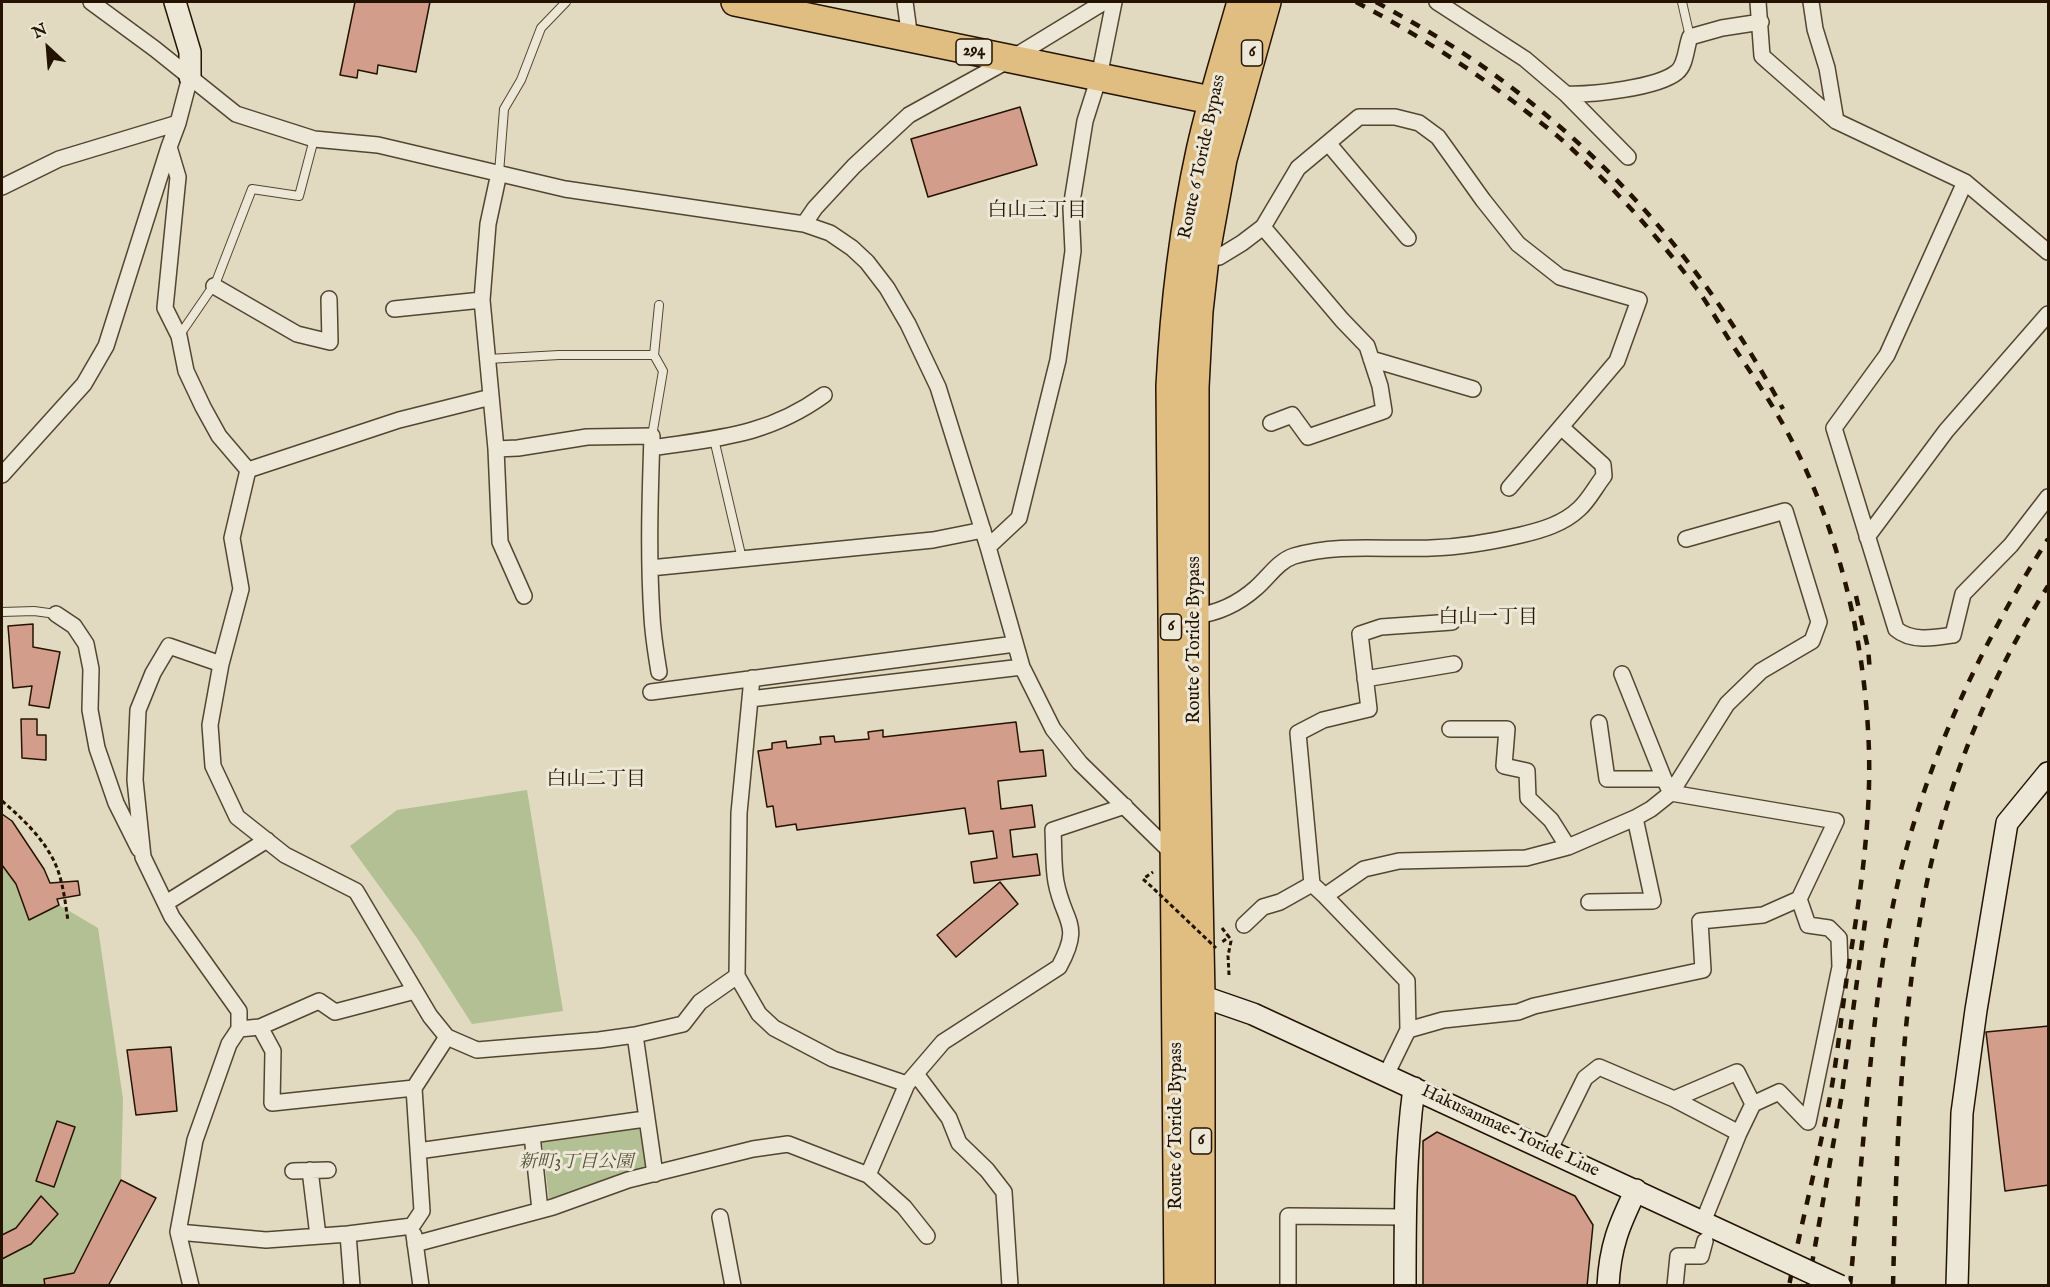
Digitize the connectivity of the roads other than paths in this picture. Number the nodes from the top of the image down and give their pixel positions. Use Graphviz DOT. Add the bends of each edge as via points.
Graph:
graph roads {
  1 [pos="91,2"];
  2 [pos="175,2"];
  3 [pos="567,2"];
  4 [pos="735,2"];
  5 [pos="905,2"];
  6 [pos="1104,2"];
  7 [pos="1114,2"];
  8 [pos="1241,2"];
  9 [pos="1267,2"];
  10 [pos="1437,2"];
  11 [pos="1682,2"];
  12 [pos="1758,2"];
  13 [pos="1811,2"];
  14 [pos="1761,22"];
  15 [pos="1690,37"];
  16 [pos="910,39"];
  17 [pos="1009,60"];
  18 [pos="190,77"];
  19 [pos="1099,78"];
  20 [pos="1566,94"];
  21 [pos="1225,103"];
  22 [pos="1836,121"];
  23 [pos="178,123"];
  24 [pos="314,139"];
  25 [pos="1328,143"];
  26 [pos="169,147"];
  27 [pos="1628,157"];
  28 [pos="499,173"];
  29 [pos="1965,183"];
  30 [pos="2,187"];
  31 [pos="804,224"];
  32 [pos="1263,227"];
  33 [pos="1408,238"];
  34 [pos="2049,252"];
  35 [pos="1204,258"];
  36 [pos="214,286"];
  37 [pos="329,299"];
  38 [pos="483,300"];
  39 [pos="659,305"];
  40 [pos="394,309"];
  41 [pos="2049,314"];
  42 [pos="179,336"];
  43 [pos="654,356"];
  44 [pos="488,359"];
  45 [pos="1371,359"];
  46 [pos="1473,389"];
  47 [pos="824,395"];
  48 [pos="491,397"];
  49 [pos="1271,423"];
  50 [pos="1561,427"];
  51 [pos="714,439"];
  52 [pos="652,442"];
  53 [pos="496,448"];
  54 [pos="248,470"];
  55 [pos="2,475"];
  56 [pos="1509,488"];
  57 [pos="2049,497"];
  58 [pos="983,530"];
  59 [pos="1867,537"];
  60 [pos="1686,539"];
  61 [pos="988,546"];
  62 [pos="741,559"];
  63 [pos="650,568"];
  64 [pos="524,596"];
  65 [pos="2,612"];
  66 [pos="56,614"];
  67 [pos="1195,616"];
  68 [pos="1452,622"];
  69 [pos="1015,644"];
  70 [pos="221,664"];
  71 [pos="1454,664"];
  72 [pos="1022,667"];
  73 [pos="659,672"];
  74 [pos="1622,674"];
  75 [pos="752,678"];
  76 [pos="1365,680"];
  77 [pos="651,692"];
  78 [pos="750,699"];
  79 [pos="1599,723"];
  80 [pos="1450,729"];
  81 [pos="2049,773"];
  82 [pos="1667,786"];
  83 [pos="1125,806"];
  84 [pos="1635,818"];
  85 [pos="267,840"];
  86 [pos="1568,848"];
  87 [pos="1174,855"];
  88 [pos="143,857"];
  89 [pos="1312,884"];
  90 [pos="1325,896"];
  91 [pos="1799,899"];
  92 [pos="1589,902"];
  93 [pos="166,903"];
  94 [pos="1244,925"];
  95 [pos="737,976"];
  96 [pos="415,992"];
  97 [pos="1188,995"];
  98 [pos="260,1027"];
  99 [pos="239,1029"];
  100 [pos="1408,1030"];
  101 [pos="635,1035"];
  102 [pos="447,1037"];
  103 [pos="1386,1075"];
  104 [pos="912,1079"];
  105 [pos="414,1088"];
  106 [pos="1414,1088"];
  107 [pos="1674,1099"];
  108 [pos="1752,1104"];
  109 [pos="645,1119"];
  110 [pos="1739,1133"];
  111 [pos="532,1135"];
  112 [pos="1549,1150"];
  113 [pos="418,1151"];
  114 [pos="310,1170"];
  115 [pos="328,1170"];
  116 [pos="293,1171"];
  117 [pos="655,1174"];
  118 [pos="868,1175"];
  119 [pos="1636,1190"];
  120 [pos="540,1210"];
  121 [pos="720,1217"];
  122 [pos="1405,1217"];
  123 [pos="412,1226"];
  124 [pos="178,1232"];
  125 [pos="1704,1232"];
  126 [pos="348,1234"];
  127 [pos="318,1236"];
  128 [pos="927,1236"];
  129 [pos="415,1244"];
  130 [pos="190,1286"];
  131 [pos="352,1286"];
  132 [pos="421,1286"];
  133 [pos="733,1286"];
  134 [pos="1010,1286"];
  135 [pos="1178,1286"];
  136 [pos="1201,1286"];
  137 [pos="1287,1286"];
  138 [pos="1405,1286"];
  139 [pos="1608,1286"];
  140 [pos="1675,1286"];
  141 [pos="1840,1286"];
  142 [pos="1958,1286"];
  1 -- 18 [label="street"];
  2 -- 18 [label="street" via="190,52"];
  3 -- 28 [label="lane" via="541,28 521,80 504,109"];
  4 -- 16 [label="highway, 294"];
  5 -- 16 [label="street"];
  6 -- 17 [label="street"];
  7 -- 19 [label="street"];
  8 -- 21 [label="highway, Route 6 Toride Bypass / 6"];
  9 -- 21 [label="highway, Route 6 Toride Bypass / 6"];
  10 -- 20 [label="street" via="1525,59"];
  11 -- 15 [label="lane"];
  12 -- 14 [label="street"];
  13 -- 22 [label="street"];
  14 -- 15 [label="street"];
  14 -- 22 [label="street" via="1762,56"];
  15 -- 20 [label="street" via="1676,73 1617,91"];
  16 -- 17 [label="highway, 294"];
  17 -- 19 [label="highway, 294"];
  17 -- 31 [label="street" via="909,115 854,166"];
  18 -- 23 [label="street"];
  18 -- 24 [label="street" via="236,114"];
  19 -- 21 [label="highway, 294"];
  19 -- 61 [label="street" via="1085,121 1071,208 1073,251 1058,360 1019,518"];
  20 -- 27 [label="street"];
  21 -- 35 [label="highway, Route 6 Toride Bypass / 6" via="1223,159"];
  21 -- 87 [label="highway, Route 6 Toride Bypass / 6" via="1200,152 1174,312 1170,386"];
  22 -- 29 [label="street"];
  23 -- 26 [label="street"];
  23 -- 30 [label="street" via="59,159"];
  24 -- 28 [label="street" via="378,144"];
  24 -- 36 [label="lane" via="298,196 252,189"];
  25 -- 32 [label="street" via="1298,168"];
  25 -- 33 [label="street"];
  25 -- 50 [label="street" via="1359,117 1395,117 1419,123 1438,137 1518,244 1560,278 1639,300 1617,361"];
  26 -- 42 [label="street" via="178,177 165,308"];
  26 -- 55 [label="street" via="106,346 84,384"];
  28 -- 31 [label="street" via="565,189"];
  28 -- 38 [label="street" via="489,224"];
  29 -- 34 [label="street"];
  29 -- 59 [label="street" via="1887,355 1834,428"];
  31 -- 58 [label="street" via="831,233 852,248 888,288 938,387"];
  32 -- 35 [label="street" via="1219,257"];
  32 -- 45 [label="street" via="1367,346"];
  35 -- 67 [label="highway, Route 6 Toride Bypass / 6" via="1195,387"];
  36 -- 37 [label="street" via="297,334 330,342"];
  36 -- 42 [label="lane"];
  38 -- 40 [label="street"];
  38 -- 44 [label="street"];
  39 -- 43 [label="lane"];
  41 -- 59 [label="street" via="1946,431"];
  42 -- 54 [label="street" via="186,371 203,407 219,436"];
  43 -- 44 [label="lane"];
  43 -- 52 [label="lane" via="663,371"];
  44 -- 48 [label="street"];
  45 -- 46 [label="street"];
  45 -- 49 [label="street" via="1384,411 1308,437 1292,415"];
  47 -- 51 [label="street" via="776,423"];
  48 -- 53 [label="street"];
  48 -- 54 [label="street" via="399,420"];
  50 -- 56 [label="street"];
  50 -- 67 [label="street" via="1603,465 1604,476 1579,509 1549,528 1485,544 1359,547 1292,557 1236,603 1215,613"];
  51 -- 52 [label="street"];
  51 -- 62 [label="lane"];
  52 -- 53 [label="street" via="586,437"];
  52 -- 63 [label="street"];
  53 -- 64 [label="street" via="500,542"];
  54 -- 70 [label="street" via="232,538 241,589"];
  57 -- 59 [label="street" via="2012,545 1963,594 1953,635 1905,637 1896,629"];
  58 -- 61 [label="street"];
  58 -- 62 [label="street" via="933,540"];
  60 -- 82 [label="street" via="1785,511 1819,622 1812,641 1761,671 1727,704"];
  61 -- 69 [label="street"];
  62 -- 63 [label="street"];
  63 -- 73 [label="street"];
  65 -- 66 [label="lane"];
  66 -- 88 [label="street" via="74,626 86,644 97,748 116,803"];
  67 -- 97 [label="highway, Route 6 Toride Bypass / 6"];
  68 -- 76 [label="street" via="1381,627 1360,634"];
  69 -- 72 [label="street"];
  69 -- 75 [label="street"];
  70 -- 85 [label="street" via="210,725 213,766 237,817"];
  70 -- 88 [label="street" via="169,646 138,710 135,780"];
  71 -- 76 [label="street"];
  72 -- 78 [label="street"];
  72 -- 83 [label="street" via="1053,729 1080,763"];
  74 -- 82 [label="street"];
  75 -- 77 [label="street"];
  75 -- 78 [label="street"];
  76 -- 89 [label="street" via="1369,709 1323,720 1298,733"];
  78 -- 95 [label="street" via="739,813"];
  79 -- 82 [label="street" via="1607,780"];
  80 -- 86 [label="street" via="1507,729 1504,766 1527,771 1528,798 1551,820"];
  81 -- 142 [label="street" via="2007,823 1962,1113"];
  82 -- 84 [label="street" via="1651,809"];
  82 -- 91 [label="street" via="1836,820"];
  83 -- 87 [label="street"];
  83 -- 104 [label="street" via="1053,830 1056,882 1072,931 1059,968 943,1042"];
  84 -- 86 [label="street"];
  84 -- 92 [label="street" via="1653,901"];
  85 -- 93 [label="street"];
  85 -- 96 [label="street" via="285,855 356,891"];
  86 -- 90 [label="street" via="1526,858 1399,861 1364,869"];
  87 -- 97 [label="highway, Route 6 Toride Bypass / 6"];
  88 -- 93 [label="street"];
  89 -- 90 [label="street"];
  89 -- 94 [label="street" via="1263,907"];
  90 -- 100 [label="street" via="1407,981"];
  91 -- 100 [label="street" via="1763,915 1700,921 1703,970 1518,1012 1443,1020"];
  91 -- 108 [label="street" via="1808,925 1829,928 1839,938 1840,967 1808,1122 1779,1092"];
  93 -- 99 [label="street" via="238,1011"];
  95 -- 101 [label="street" via="700,1002 683,1024"];
  95 -- 104 [label="street" via="759,1014 774,1028 833,1059"];
  96 -- 98 [label="street" via="335,1012 319,1001"];
  96 -- 102 [label="street"];
  97 -- 103 [label="street, Hakusanmae-Toride Line" via="1253,1014"];
  97 -- 135 [label="highway, Route 6 Toride Bypass / 6"];
  97 -- 136 [label="highway, Route 6 Toride Bypass / 6"];
  98 -- 99 [label="street"];
  98 -- 105 [label="street" via="273,1051 272,1103"];
  99 -- 124 [label="street" via="229,1044 195,1140"];
  100 -- 103 [label="street"];
  101 -- 102 [label="street" via="477,1050"];
  101 -- 109 [label="street"];
  102 -- 105 [label="street"];
  103 -- 106 [label="street, Hakusanmae-Toride Line"];
  104 -- 118 [label="street"];
  104 -- 134 [label="street" via="949,1118 959,1143 992,1174 1004,1192"];
  105 -- 113 [label="street"];
  106 -- 112 [label="street, Hakusanmae-Toride Line"];
  106 -- 122 [label="street"];
  107 -- 108 [label="street" via="1737,1072"];
  107 -- 110 [label="street"];
  107 -- 112 [label="street" via="1599,1067 1586,1078"];
  108 -- 110 [label="street"];
  109 -- 111 [label="street"];
  109 -- 117 [label="street"];
  110 -- 125 [label="street"];
  111 -- 113 [label="street"];
  111 -- 120 [label="street"];
  112 -- 119 [label="street, Hakusanmae-Toride Line"];
  113 -- 123 [label="street" via="422,1211"];
  114 -- 115 [label="street"];
  114 -- 116 [label="street"];
  114 -- 127 [label="street"];
  117 -- 118 [label="street" via="788,1144"];
  117 -- 120 [label="street"];
  118 -- 128 [label="street" via="904,1207"];
  119 -- 125 [label="street, Hakusanmae-Toride Line"];
  119 -- 139 [label="street" via="1618,1226"];
  120 -- 129 [label="street"];
  121 -- 133 [label="street"];
  122 -- 137 [label="street" via="1288,1216"];
  122 -- 138 [label="street"];
  123 -- 126 [label="street"];
  123 -- 129 [label="street"];
  124 -- 127 [label="street" via="266,1240"];
  124 -- 130 [label="street"];
  125 -- 140 [label="street" via="1701,1256 1678,1256"];
  125 -- 141 [label="street, Hakusanmae-Toride Line, bridge" via="1769,1253"];
  126 -- 127 [label="street"];
  126 -- 131 [label="street"];
  129 -- 132 [label="street"];
}
